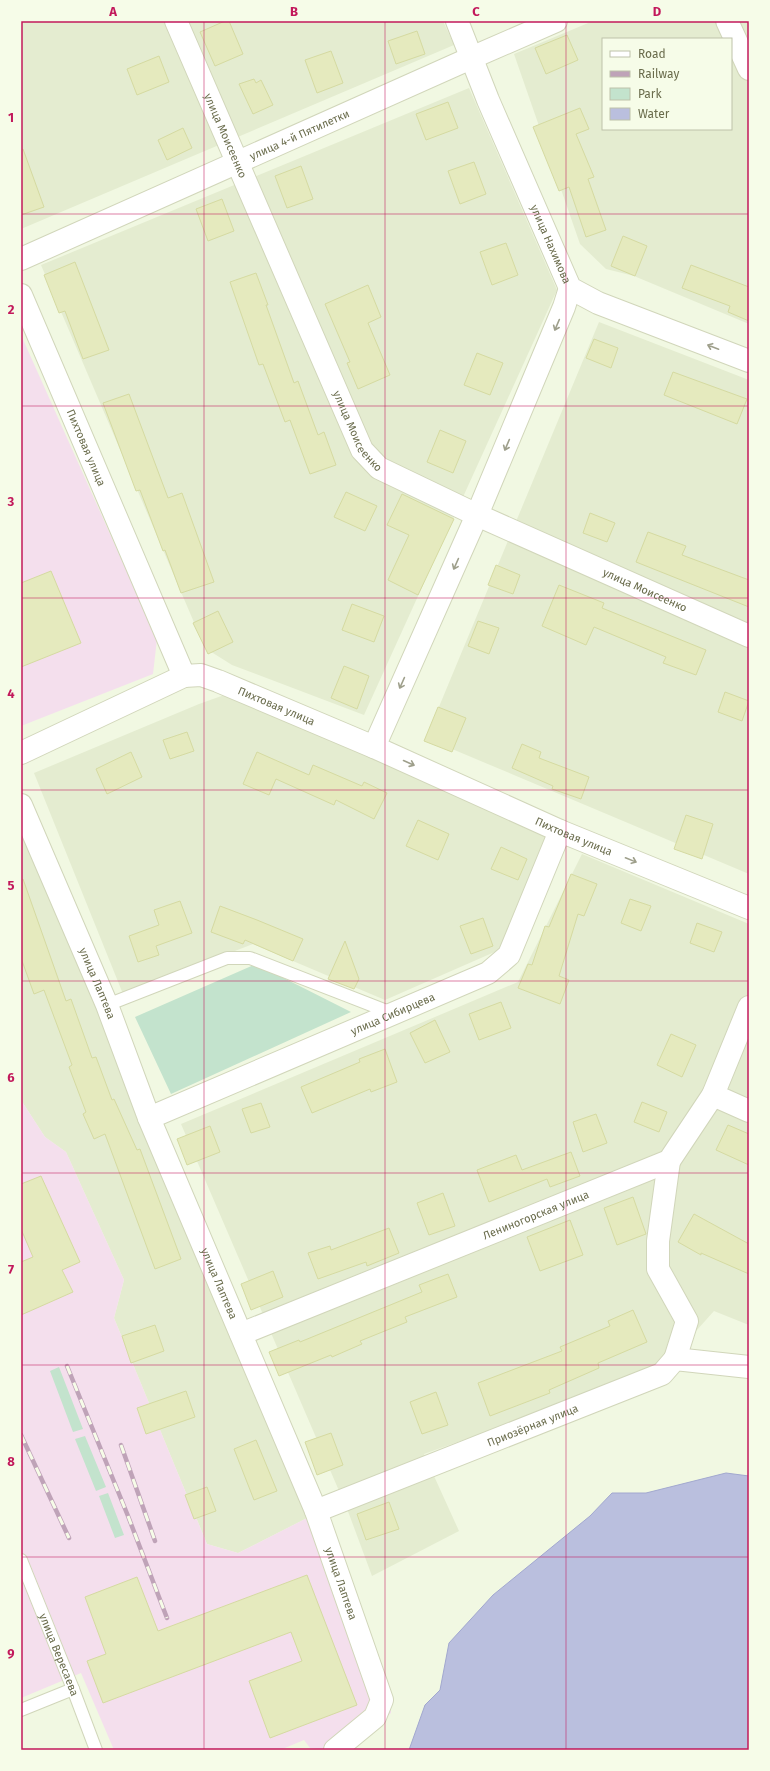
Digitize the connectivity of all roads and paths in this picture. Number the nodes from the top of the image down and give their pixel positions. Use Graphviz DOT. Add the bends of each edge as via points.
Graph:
graph roads {
  1 [pos="176,21"];
  2 [pos="457,21"];
  3 [pos="556,21"];
  4 [pos="727,21"];
  5 [pos="470,58"];
  6 [pos="749,69"];
  7 [pos="236,163"];
  8 [pos="21,259"];
  9 [pos="570,288"];
  10 [pos="21,295"];
  11 [pos="749,361"];
  12 [pos="477,515"];
  13 [pos="749,636"];
  14 [pos="184,676"];
  15 [pos="374,747"];
  16 [pos="21,753"];
  17 [pos="21,806"];
  18 [pos="560,831"];
  19 [pos="749,908"];
  20 [pos="107,1005"];
  21 [pos="749,1007"];
  22 [pos="392,1013"];
  23 [pos="713,1095"];
  24 [pos="749,1110"];
  25 [pos="149,1118"];
  26 [pos="670,1161"];
  27 [pos="241,1334"];
  28 [pos="675,1359"];
  29 [pos="749,1368"];
  30 [pos="316,1511"];
  31 [pos="21,1560"];
  32 [pos="73,1689"];
  33 [pos="21,1710"];
  34 [pos="96,1750"];
  35 [pos="336,1750"];
  1 -- 7 [label="street, улица Моисеенко"];
  2 -- 5 [label="street, улица Нахимова"];
  3 -- 5 [label="street, улица 4-й Пятилетки"];
  4 -- 6 [label="street"];
  5 -- 7 [label="street, улица 4-й Пятилетки"];
  5 -- 9 [label="street, улица Нахимова"];
  7 -- 8 [label="street, улица 4-й Пятилетки"];
  7 -- 12 [label="street, улица Моисеенко" via="362,450 379,468"];
  11 -- 9 [label="street, улица Нахимова, one-way" via="598,303"];
  9 -- 12 [label="street, one-way"];
  10 -- 14 [label="street, Пихтовая улица"];
  12 -- 13 [label="street, улица Моисеенко"];
  12 -- 15 [label="street, one-way"];
  14 -- 15 [label="street, Пихтовая улица" via="201,675 218,680"];
  14 -- 16 [label="street"];
  15 -- 18 [label="street, Пихтовая улица, one-way"];
  17 -- 20 [label="street, улица Лаптева"];
  18 -- 19 [label="street, Пихтовая улица, one-way"];
  18 -- 22 [label="street, улица Сибирцева" via="509,955 488,973"];
  20 -- 22 [label="lane" via="228,958 250,958"];
  20 -- 25 [label="street, улица Лаптева"];
  21 -- 23 [label="street"];
  22 -- 25 [label="street, улица Сибирцева"];
  23 -- 24 [label="street"];
  23 -- 26 [label="street"];
  25 -- 27 [label="street, улица Лаптева"];
  26 -- 27 [label="street, Лениногорская улица"];
  26 -- 28 [label="street" via="658,1241 658,1269 687,1321"];
  27 -- 30 [label="street, улица Лаптева"];
  28 -- 29 [label="street"];
  28 -- 30 [label="street, Приозёрная улица" via="662,1374"];
  30 -- 35 [label="street, улица Лаптева" via="382,1700 374,1717"];
  31 -- 32 [label="lane, улица Вересаева"];
  32 -- 33 [label="lane"];
  32 -- 34 [label="lane, улица Вересаева"];
}
